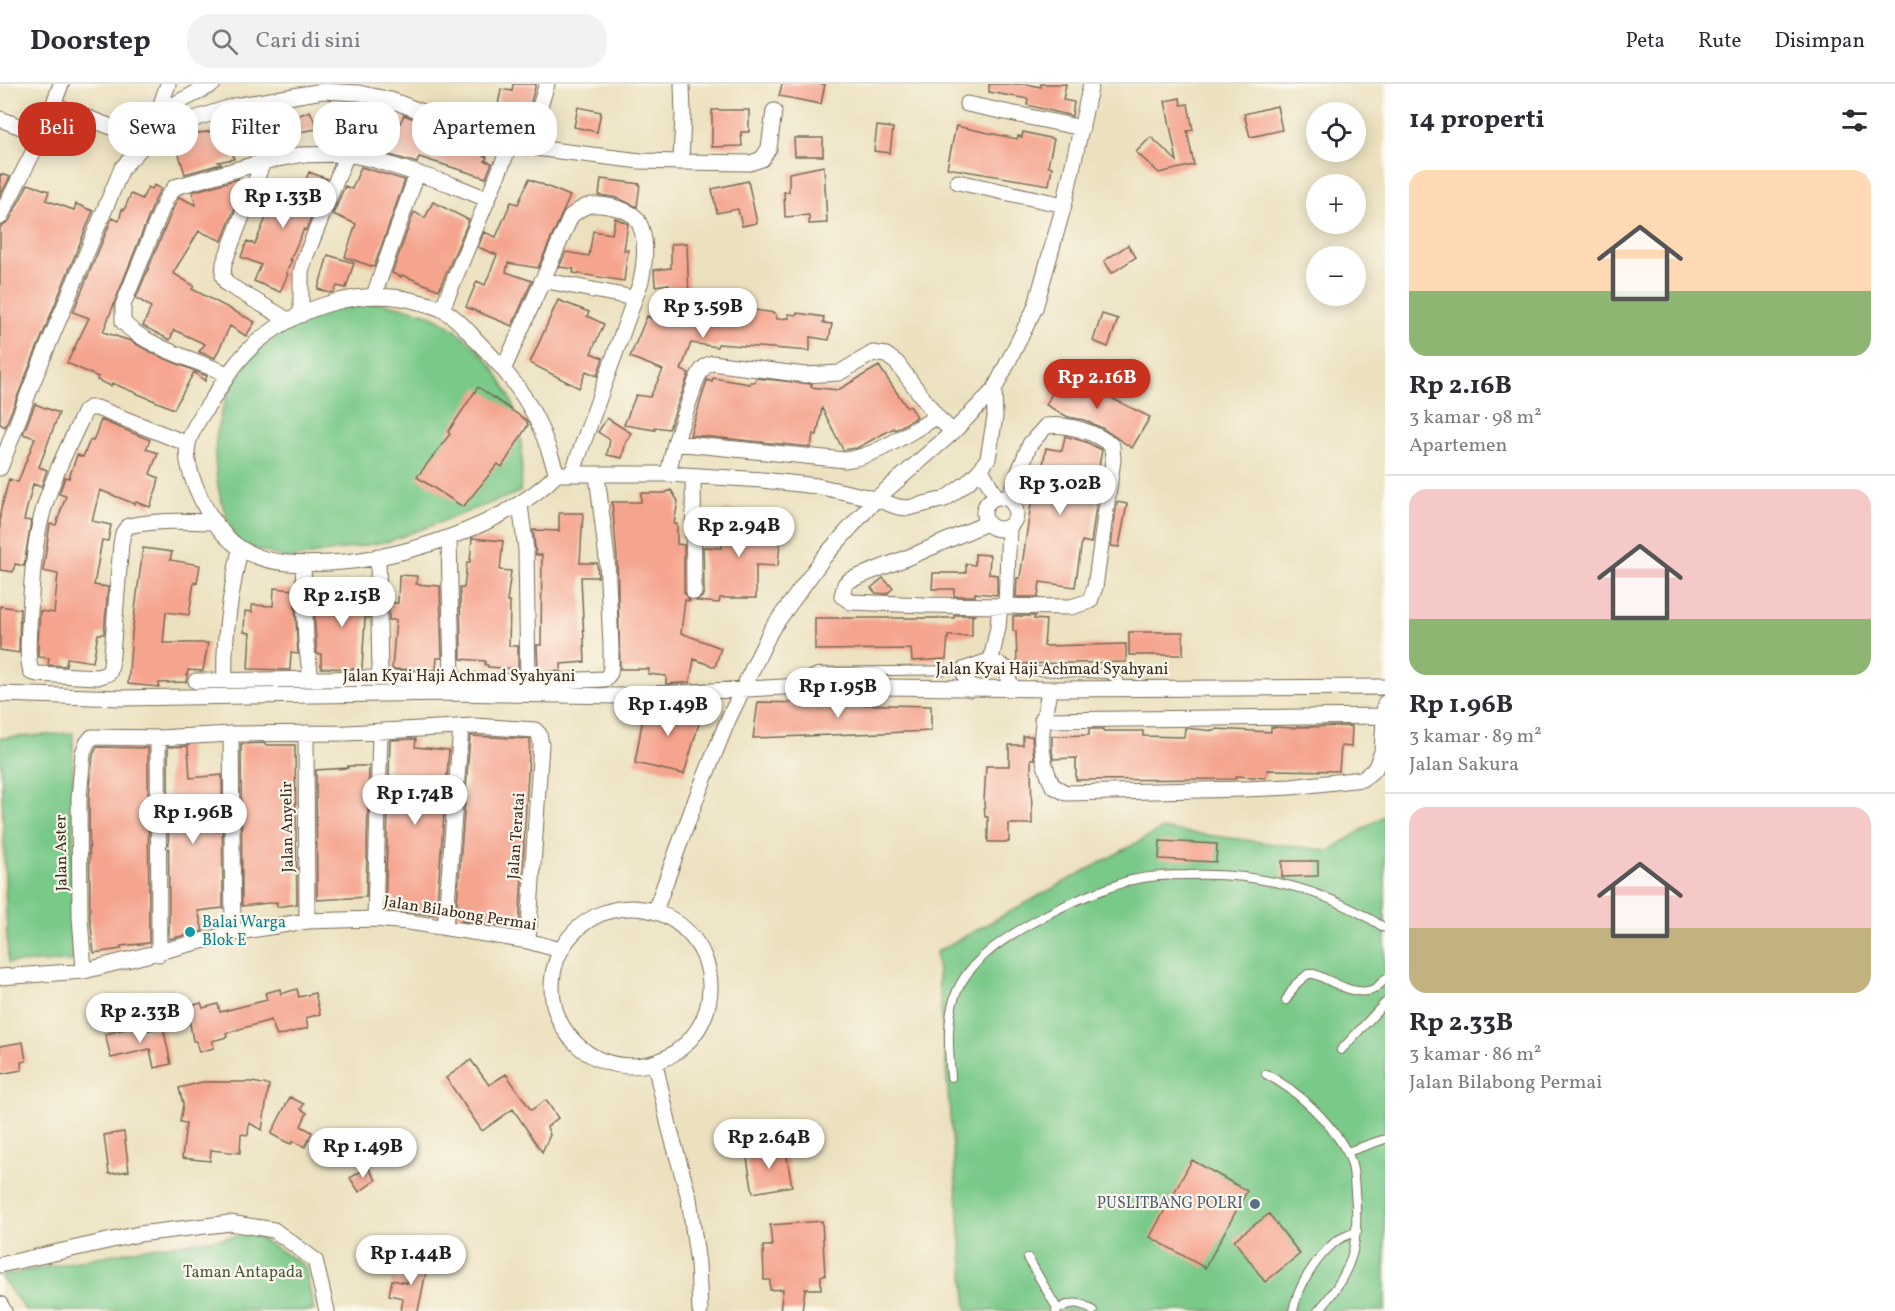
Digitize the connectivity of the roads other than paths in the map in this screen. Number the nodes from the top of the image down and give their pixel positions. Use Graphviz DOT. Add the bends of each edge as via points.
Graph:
graph roads {
  1 [pos="61,84"];
  2 [pos="168,84"];
  3 [pos="213,84"];
  4 [pos="547,84"];
  5 [pos="682,84"];
  6 [pos="1091,84"];
  7 [pos="323,88"];
  8 [pos="278,91"];
  9 [pos="55,102"];
  10 [pos="162,102"];
  11 [pos="182,102"];
  12 [pos="541,102"];
  13 [pos="967,104"];
  14 [pos="412,108"];
  15 [pos="774,111"];
  16 [pos="198,118"];
  17 [pos="0,119"];
  18 [pos="18,126"];
  19 [pos="1082,128"];
  20 [pos="557,151"];
  21 [pos="313,155"];
  22 [pos="31,156"];
  23 [pos="133,156"];
  24 [pos="346,156"];
  25 [pos="356,156"];
  26 [pos="506,156"];
  27 [pos="263,162"];
  28 [pos="681,162"];
  29 [pos="417,174"];
  30 [pos="958,182"];
  31 [pos="487,200"];
  32 [pos="1064,205"];
  33 [pos="0,217"];
  34 [pos="542,280"];
  35 [pos="374,295"];
  36 [pos="634,298"];
  37 [pos="442,309"];
  38 [pos="294,317"];
  39 [pos="504,368"];
  40 [pos="228,374"];
  41 [pos="994,390"];
  42 [pos="937,417"];
  43 [pos="953,432"];
  44 [pos="4,442"];
  45 [pos="675,443"];
  46 [pos="188,444"];
  47 [pos="0,468"];
  48 [pos="981,469"];
  49 [pos="565,474"];
  50 [pos="668,474"];
  51 [pos="597,475"];
  52 [pos="693,476"];
  53 [pos="1002,498"];
  54 [pos="876,499"];
  55 [pos="520,505"];
  56 [pos="212,522"];
  57 [pos="987,523"];
  58 [pos="1009,526"];
  59 [pos="449,538"];
  60 [pos="240,549"];
  61 [pos="378,556"];
  62 [pos="303,564"];
  63 [pos="694,592"];
  64 [pos="1003,606"];
  65 [pos="991,660"];
  66 [pos="963,670"];
  67 [pos="1009,670"];
  68 [pos="380,678"];
  69 [pos="311,679"];
  70 [pos="452,680"];
  71 [pos="196,681"];
  72 [pos="225,681"];
  73 [pos="528,682"];
  74 [pos="803,686"];
  75 [pos="1385,687"];
  76 [pos="744,688"];
  77 [pos="1121,688"];
  78 [pos="970,689"];
  79 [pos="1014,689"];
  80 [pos="1050,690"];
  81 [pos="0,694"];
  82 [pos="1384,710"];
  83 [pos="1042,720"];
  84 [pos="461,727"];
  85 [pos="380,732"];
  86 [pos="231,734"];
  87 [pos="306,734"];
  88 [pos="158,738"];
  89 [pos="655,911"];
  90 [pos="375,919"];
  91 [pos="307,921"];
  92 [pos="445,928"];
  93 [pos="1385,928"];
  94 [pos="233,933"];
  95 [pos="528,941"];
  96 [pos="560,950"];
  97 [pos="159,954"];
  98 [pos="84,971"];
  99 [pos="0,977"];
  100 [pos="1385,979"];
  101 [pos="1375,989"];
  102 [pos="1286,1000"];
  103 [pos="1385,1003"];
  104 [pos="1341,1050"];
  105 [pos="655,1064"];
  106 [pos="1266,1074"];
  107 [pos="951,1077"];
  108 [pos="1385,1139"];
  109 [pos="1347,1152"];
  110 [pos="1357,1232"];
  111 [pos="1028,1258"];
  112 [pos="0,1265"];
  113 [pos="0,1304"];
  114 [pos="1057,1310"];
  115 [pos="4,1311"];
  116 [pos="327,1311"];
  117 [pos="700,1311"];
  118 [pos="1093,1311"];
  119 [pos="1293,1311"];
  120 [pos="1318,1311"];
  1 -- 9 [label="street"];
  2 -- 10 [label="street"];
  3 -- 11 [label="street"];
  4 -- 12 [label="street"];
  5 -- 28 [label="street"];
  6 -- 19 [label="street"];
  7 -- 8 [label="street"];
  7 -- 14 [label="street" via="391,100"];
  8 -- 16 [label="street"];
  13 -- 19 [label="street"];
  15 -- 28 [label="street" via="769,148 762,159 750,163"];
  17 -- 18 [label="street"];
  19 -- 32 [label="street"];
  20 -- 28 [label="street"];
  21 -- 27 [label="street"];
  22 -- 33 [label="street"];
  23 -- 44 [label="street" via="122,168"];
  24 -- 38 [label="street" via="301,272"];
  25 -- 29 [label="street"];
  26 -- 31 [label="street"];
  27 -- 38 [label="street" via="224,264 223,276 227,284"];
  27 -- 40 [label="street" via="172,190 123,305 123,322 131,332"];
  29 -- 31 [label="street"];
  29 -- 35 [label="street"];
  30 -- 32 [label="street"];
  31 -- 37 [label="street"];
  32 -- 41 [label="street" via="1035,308"];
  34 -- 36 [label="street"];
  34 -- 36 [label="street" via="571,216 588,205 607,206 637,218 642,232 645,264"];
  34 -- 39 [label="street"];
  35 -- 37 [label="street" via="398,296"];
  35 -- 38 [label="street" via="347,298"];
  36 -- 49 [label="street"];
  37 -- 39 [label="street"];
  38 -- 40 [label="street" via="258,341"];
  39 -- 49 [label="street"];
  40 -- 46 [label="street"];
  41 -- 43 [label="street"];
  41 -- 48 [label="street" via="995,417 988,458"];
  42 -- 43 [label="street"];
  42 -- 45 [label="street" via="875,452 845,460"];
  42 -- 45 [label="street" via="897,363 886,355 873,353 839,373 828,374 805,375 712,363 700,371"];
  43 -- 54 [label="street"];
  44 -- 47 [label="street"];
  45 -- 50 [label="street"];
  46 -- 56 [label="street" via="190,470"];
  46 -- 56 [label="street" via="97,408 85,411 43,509 30,603 31,672 98,677 109,673 123,533 128,526 142,523"];
  48 -- 53 [label="street"];
  48 -- 54 [label="street" via="945,499 908,508"];
  49 -- 51 [label="street"];
  49 -- 55 [label="street"];
  50 -- 51 [label="street"];
  50 -- 52 [label="street"];
  51 -- 73 [label="street" via="607,559 610,673 600,680"];
  52 -- 54 [label="street" via="817,486"];
  52 -- 63 [label="street"];
  53 -- 57 [label="street" via="989,500 984,511"];
  53 -- 58 [label="street" via="1015,509"];
  53 -- 64 [label="street" via="1030,444 1046,426 1069,426 1112,446 1090,601 1071,607"];
  54 -- 76 [label="street" via="824,557 771,630"];
  55 -- 59 [label="street"];
  55 -- 73 [label="street" via="526,550"];
  56 -- 60 [label="street"];
  57 -- 58 [label="street" via="997,529"];
  57 -- 64 [label="street" via="850,580 842,596 851,602"];
  58 -- 64 [label="street"];
  59 -- 61 [label="street"];
  59 -- 70 [label="street"];
  60 -- 62 [label="street" via="262,560"];
  60 -- 72 [label="street" via="226,639"];
  61 -- 62 [label="street"];
  61 -- 68 [label="street"];
  62 -- 69 [label="street"];
  64 -- 65 [label="street"];
  65 -- 66 [label="street"];
  65 -- 67 [label="street"];
  66 -- 74 [label="lane" via="826,671 809,676"];
  66 -- 78 [label="street"];
  67 -- 77 [label="lane" via="1108,674 1119,680"];
  67 -- 79 [label="street" via="1008,679"];
  68 -- 69 [label="street"];
  68 -- 70 [label="street"];
  69 -- 72 [label="street"];
  70 -- 73 [label="street"];
  71 -- 72 [label="street"];
  74 -- 76 [label="street, Jalan Kyai Haji Achmad Syahyani"];
  74 -- 78 [label="street, Jalan Kyai Haji Achmad Syahyani"];
  75 -- 77 [label="street, Jalan Kyai Haji Achmad Syahyani"];
  76 -- 81 [label="street, Jalan Kyai Haji Achmad Syahyani" via="618,696 450,693 122,698"];
  76 -- 89 [label="street" via="696,799"];
  77 -- 80 [label="street, Jalan Kyai Haji Achmad Syahyani"];
  78 -- 79 [label="street, Jalan Kyai Haji Achmad Syahyani"];
  79 -- 80 [label="street, Jalan Kyai Haji Achmad Syahyani"];
  80 -- 83 [label="street"];
  82 -- 83 [label="street"];
  82 -- 83 [label="street" via="1382,752 1374,769 1362,779 1245,789 1066,793 1053,786 1047,774 1041,745"];
  84 -- 85 [label="street"];
  84 -- 92 [label="street"];
  84 -- 95 [label="street, Jalan Teratai" via="529,729 539,734"];
  85 -- 87 [label="street"];
  85 -- 90 [label="street"];
  86 -- 87 [label="street"];
  86 -- 88 [label="street"];
  86 -- 94 [label="street"];
  87 -- 91 [label="street, Jalan Anyelir"];
  88 -- 97 [label="street"];
  88 -- 98 [label="street, Jalan Aster" via="92,737 83,753 80,917"];
  89 -- 96 [label="street" via="627,907 600,913 577,928"];
  89 -- 105 [label="street" via="680,924 699,946 709,972 709,1001 699,1028 680,1050"];
  90 -- 91 [label="street, Jalan Bilabong Permai"];
  90 -- 92 [label="street, Jalan Bilabong Permai"];
  91 -- 94 [label="street, Jalan Bilabong Permai"];
  92 -- 95 [label="street, Jalan Bilabong Permai"];
  93 -- 107 [label="lane" via="1328,897 1270,880 1199,874 1131,880 1048,914 1013,933 983,957 955,995 948,1049"];
  94 -- 97 [label="street, Jalan Bilabong Permai"];
  95 -- 96 [label="street, Jalan Bilabong Permai"];
  96 -- 105 [label="street" via="552,980 555,1011 570,1039 594,1058 624,1067"];
  97 -- 98 [label="street, Jalan Bilabong Permai"];
  98 -- 99 [label="street, Jalan Bilabong Permai"];
  100 -- 101 [label="lane"];
  101 -- 102 [label="lane" via="1352,989 1308,974"];
  101 -- 103 [label="lane"];
  103 -- 104 [label="lane"];
  105 -- 117 [label="street" via="689,1198"];
  106 -- 109 [label="lane" via="1311,1107"];
  108 -- 109 [label="lane"];
  109 -- 110 [label="lane" via="1353,1166"];
  110 -- 119 [label="lane" via="1336,1241 1322,1256 1303,1282"];
  110 -- 120 [label="lane" via="1353,1258 1335,1292"];
  111 -- 114 [label="lane"];
  112 -- 116 [label="street" via="139,1234 230,1223 274,1230 315,1260"];
  113 -- 115 [label="street"];
  114 -- 118 [label="lane" via="1074,1302"];
}
